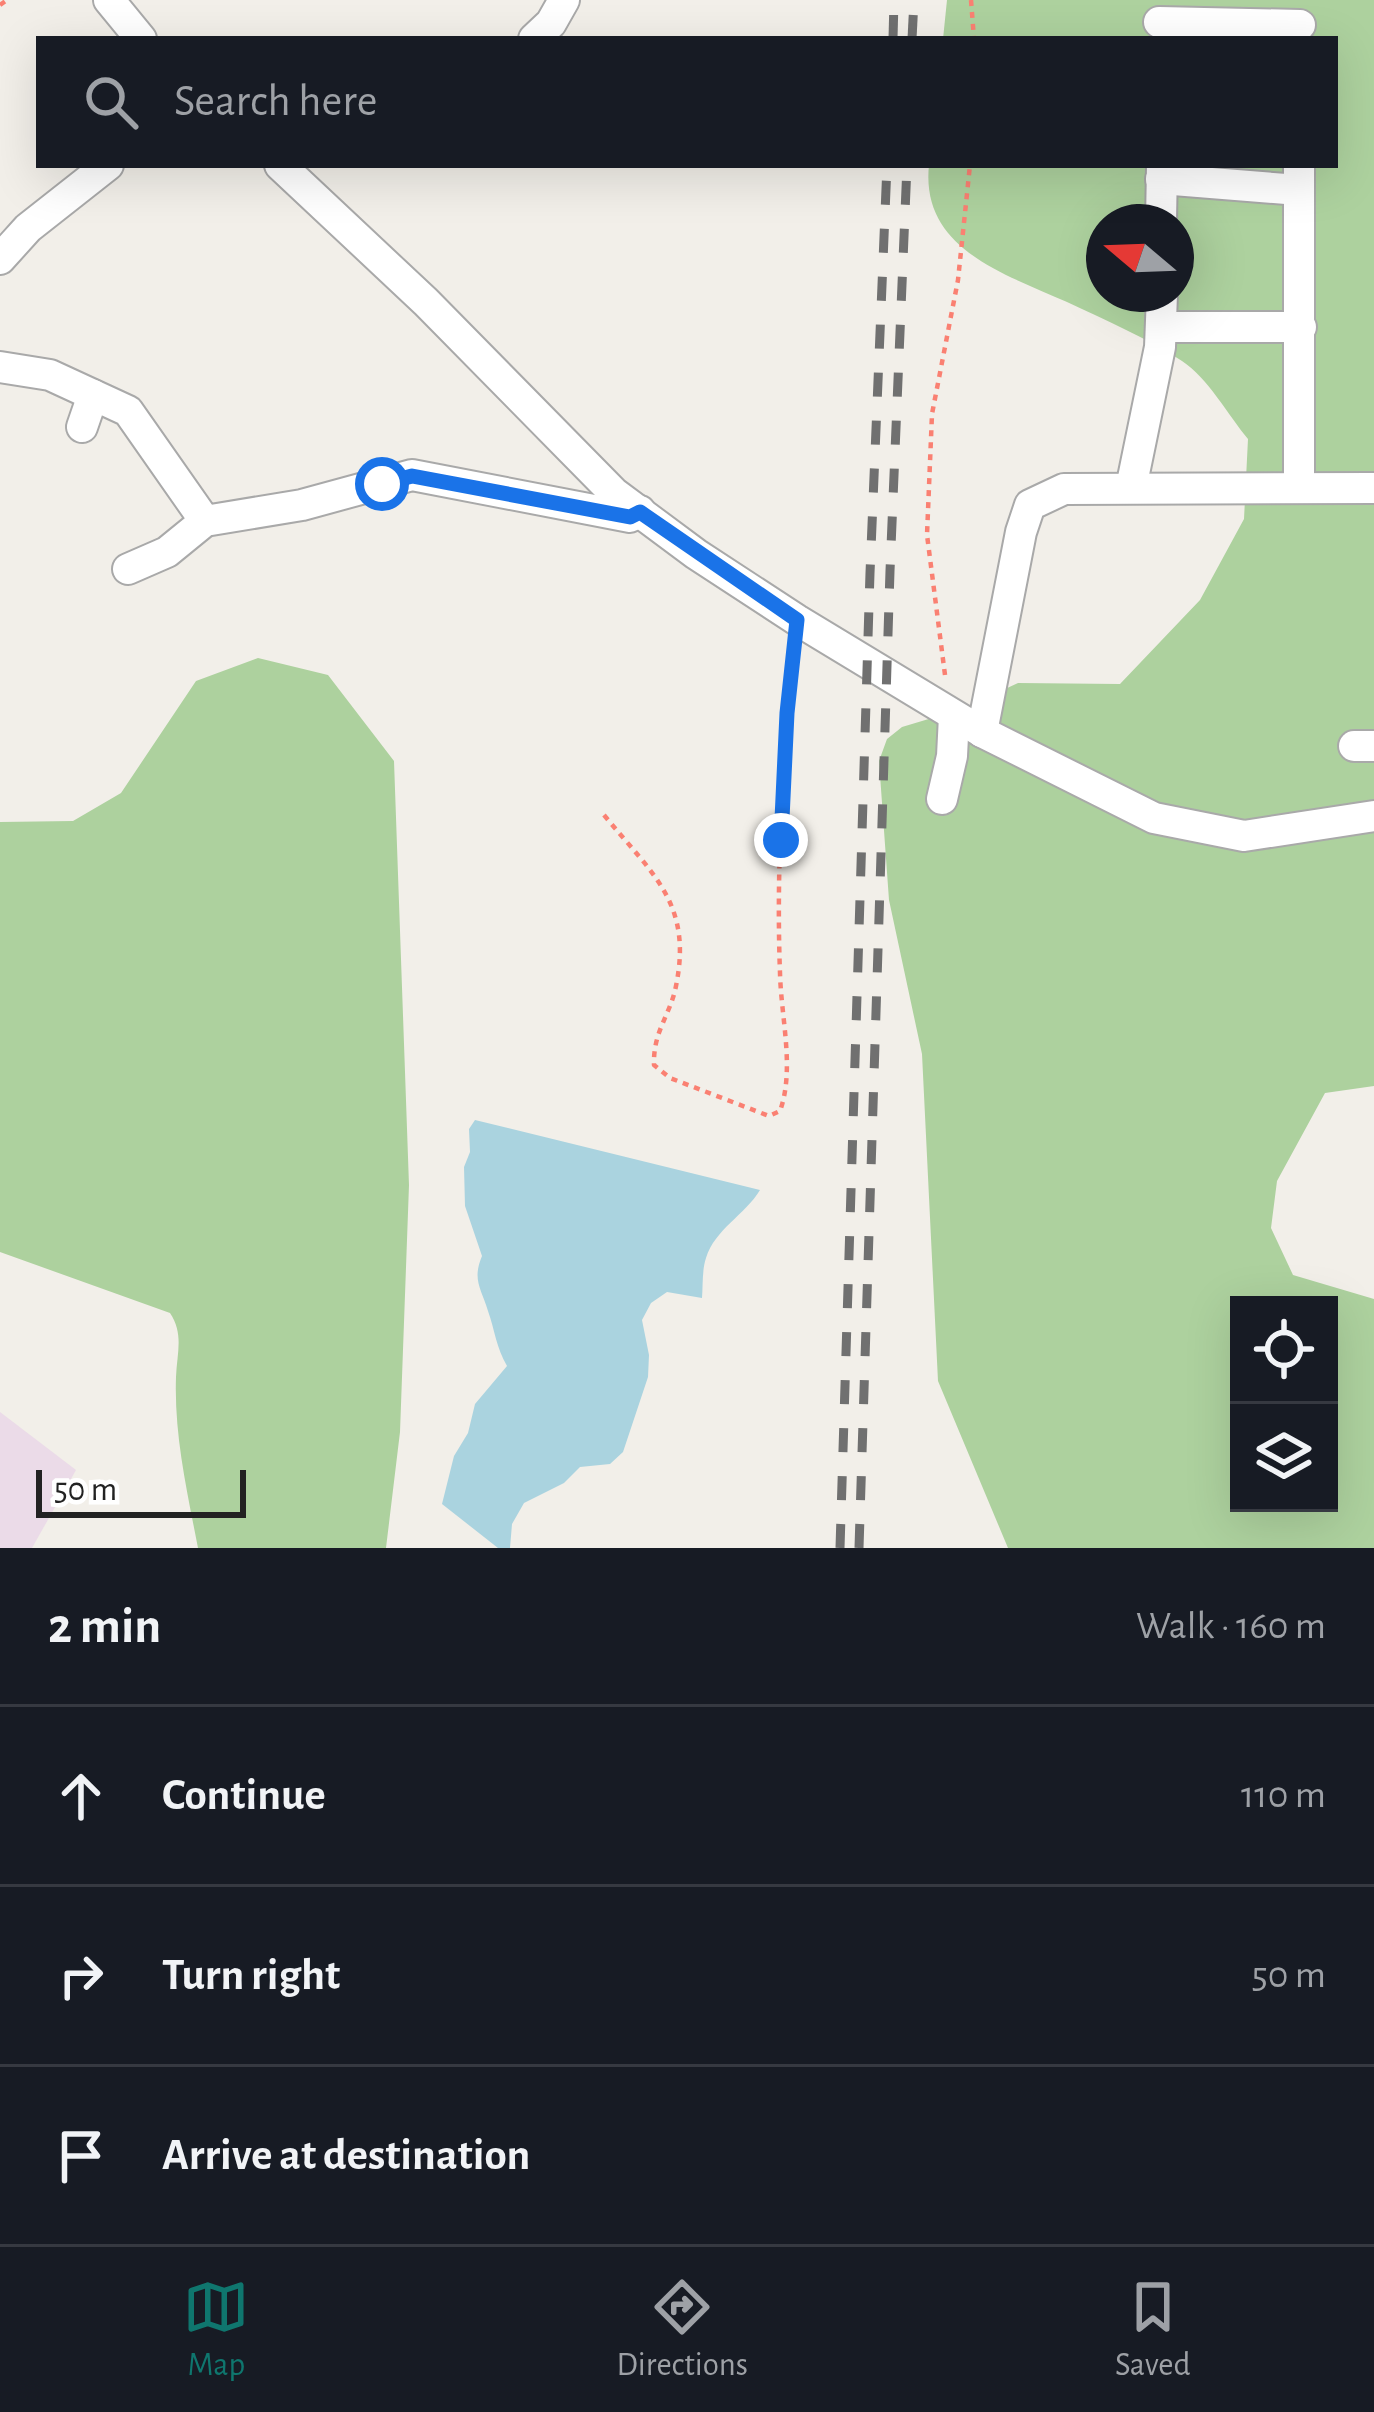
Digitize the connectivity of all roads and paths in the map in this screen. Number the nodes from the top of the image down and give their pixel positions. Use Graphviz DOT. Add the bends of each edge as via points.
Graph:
graph roads {
  1 [pos="8,0"];
  2 [pos="109,0"];
  3 [pos="564,0"];
  4 [pos="970,0"];
  5 [pos="0,5"];
  6 [pos="1160,20"];
  7 [pos="1300,22"];
  8 [pos="139,36"];
  9 [pos="537,36"];
  10 [pos="974,36"];
  11 [pos="104,168"];
  12 [pos="291,168"];
  13 [pos="970,168"];
  14 [pos="1162,172"];
  15 [pos="1299,178"];
  16 [pos="1161,204"];
  17 [pos="0,259"];
  18 [pos="1162,312"];
  19 [pos="1162,326"];
  20 [pos="1301,327"];
  21 [pos="0,367"];
  22 [pos="93,395"];
  23 [pos="82,427"];
  24 [pos="1131,488"];
  25 [pos="1299,488"];
  26 [pos="1374,488"];
  27 [pos="640,512"];
  28 [pos="205,521"];
  29 [pos="128,569"];
  30 [pos="797,620"];
  31 [pos="954,716"];
  32 [pos="982,732"];
  33 [pos="942,799"];
  34 [pos="604,815"];
  35 [pos="1374,816"];
  1 -- 5 [label="path"];
  2 -- 8 [label="street"];
  3 -- 9 [label="street"];
  4 -- 10 [label="path"];
  6 -- 7 [label="street"];
  11 -- 17 [label="street"];
  12 -- 27 [label="street"];
  13 -- 31 [label="path" via="932,414 927,535"];
  14 -- 15 [label="street"];
  14 -- 16 [label="street"];
  15 -- 20 [label="street"];
  18 -- 19 [label="street"];
  19 -- 20 [label="street"];
  19 -- 24 [label="street"];
  20 -- 25 [label="street"];
  21 -- 22 [label="street" via="50,375"];
  22 -- 23 [label="street"];
  22 -- 28 [label="street" via="128,411"];
  24 -- 25 [label="street"];
  24 -- 32 [label="street" via="1064,489 1030,505"];
  25 -- 26 [label="street"];
  27 -- 28 [label="street" via="630,517 412,476"];
  27 -- 30 [label="street"];
  28 -- 29 [label="street" via="167,552"];
  30 -- 31 [label="street"];
  30 -- 34 [label="path" via="781,840 780,1111 769,1117 654,1065 658,1028 676,991 679,926 671,898"];
  31 -- 32 [label="street"];
  31 -- 33 [label="street"];
  32 -- 35 [label="street" via="1154,818 1244,836"];
}
